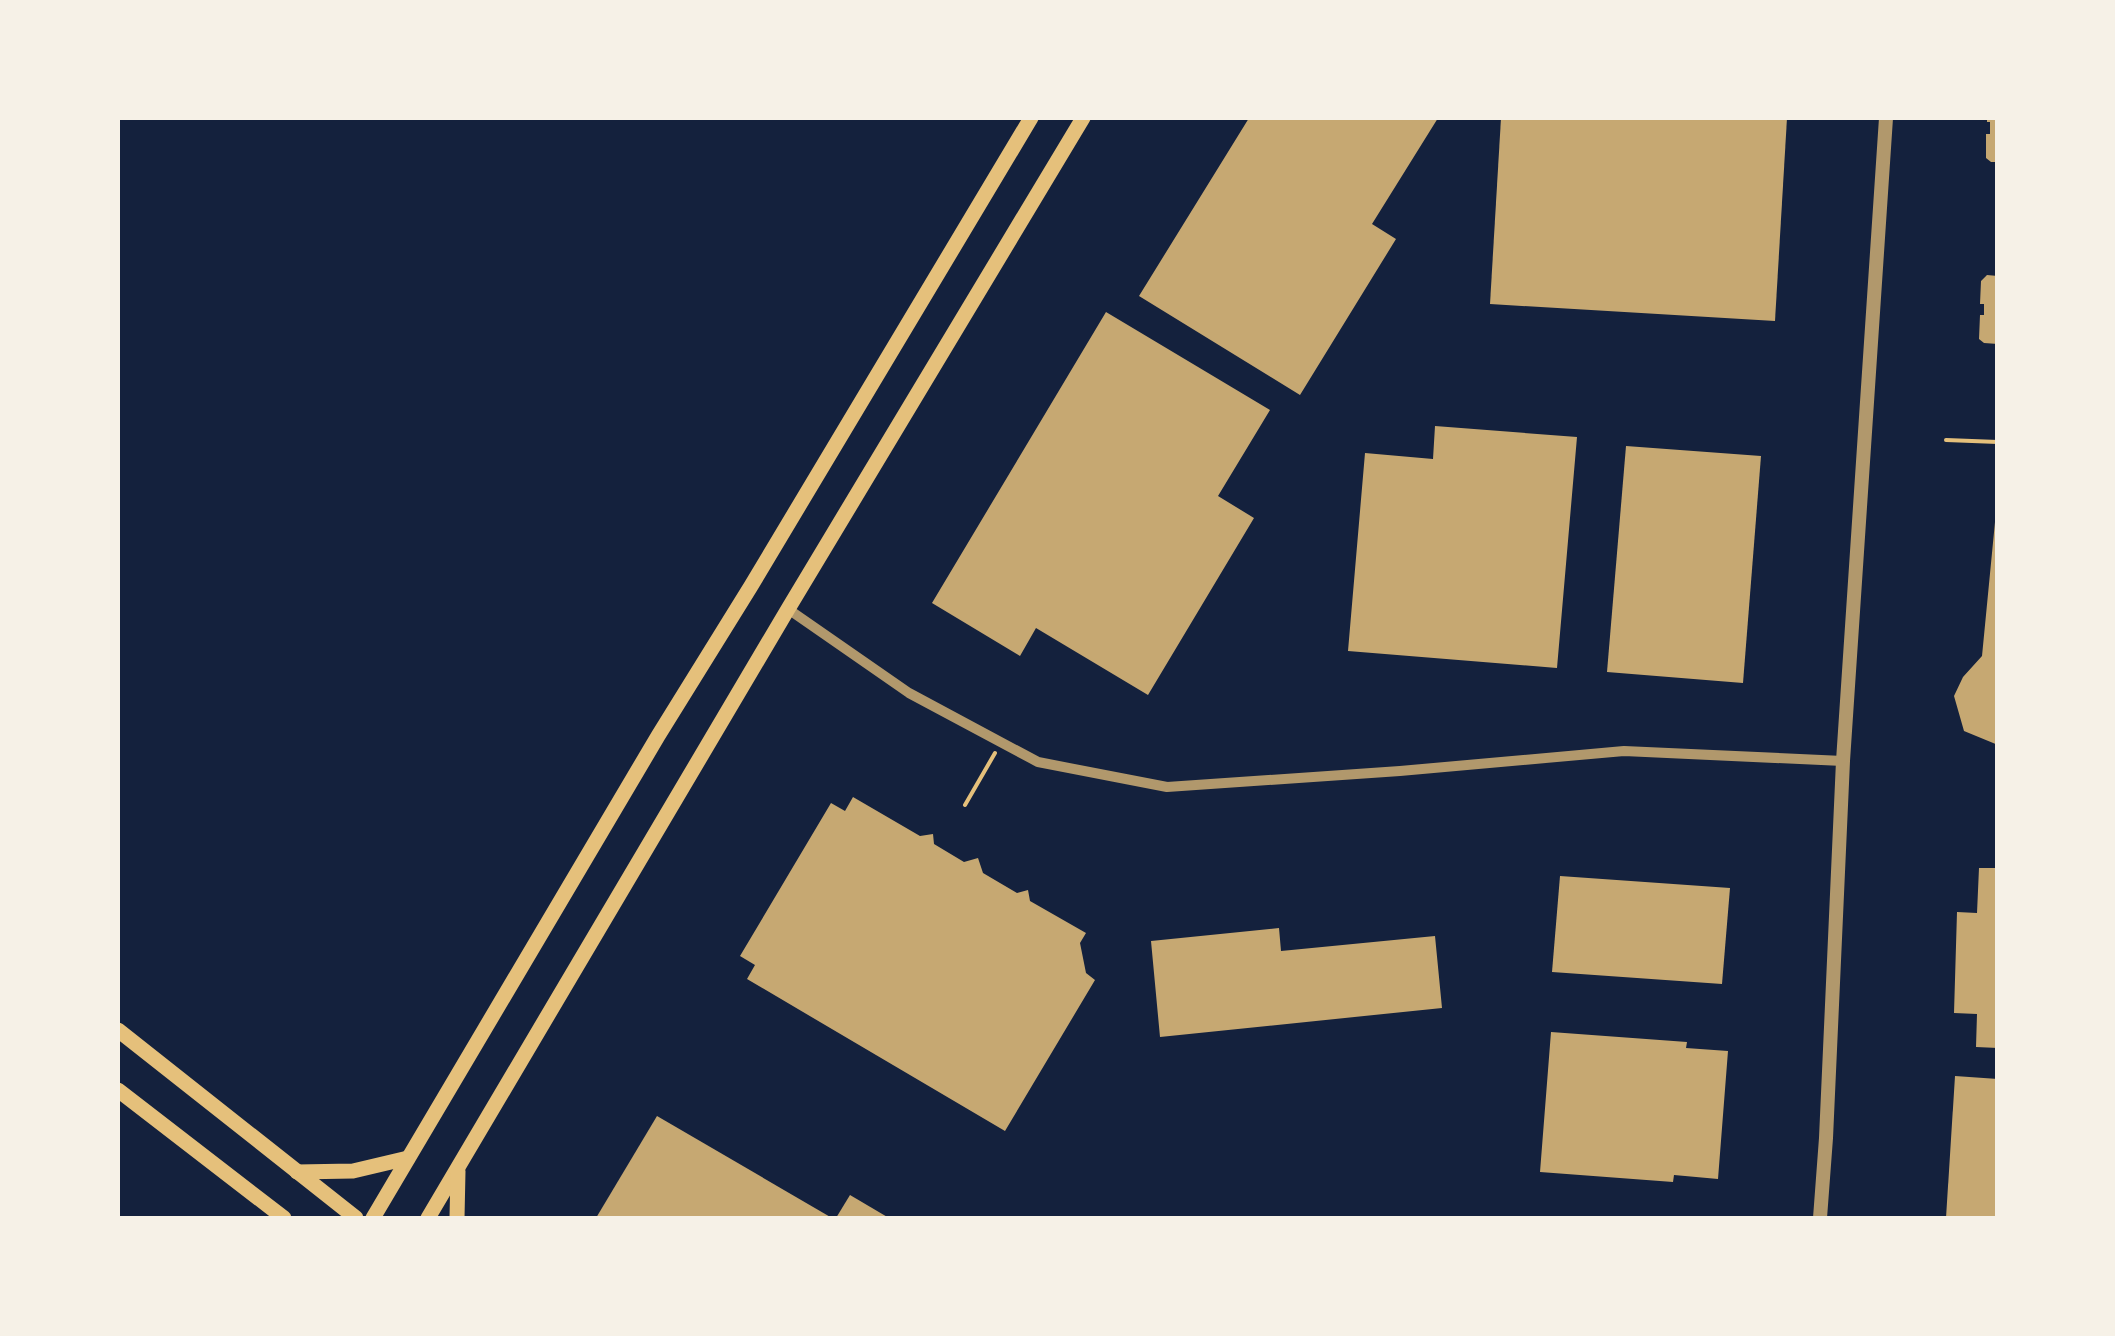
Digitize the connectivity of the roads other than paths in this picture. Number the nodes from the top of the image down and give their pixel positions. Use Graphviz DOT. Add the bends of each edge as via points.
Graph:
graph roads {
  1 [pos="1031,118"];
  2 [pos="1083,118"];
  3 [pos="1886,118"];
  4 [pos="788,609"];
  5 [pos="1844,760"];
  6 [pos="118,1030"];
  7 [pos="118,1090"];
  8 [pos="408,1158"];
  9 [pos="458,1167"];
  10 [pos="297,1172"];
  11 [pos="258,1198"];
  12 [pos="265,1218"];
  13 [pos="284,1218"];
  14 [pos="356,1218"];
  15 [pos="372,1218"];
  16 [pos="428,1218"];
  17 [pos="456,1218"];
  18 [pos="1820,1218"];
  1 -- 8 [label="main road"];
  2 -- 4 [label="main road"];
  3 -- 5 [label="street"];
  4 -- 5 [label="street" via="909,693 1038,762 1167,787 1624,751"];
  4 -- 9 [label="main road"];
  5 -- 18 [label="street"];
  6 -- 10 [label="main road"];
  7 -- 11 [label="main road"];
  8 -- 10 [label="main road" via="353,1170"];
  8 -- 15 [label="main road"];
  9 -- 16 [label="main road"];
  9 -- 17 [label="main road"];
  10 -- 14 [label="main road"];
  11 -- 12 [label="main road"];
  11 -- 13 [label="main road"];
}
